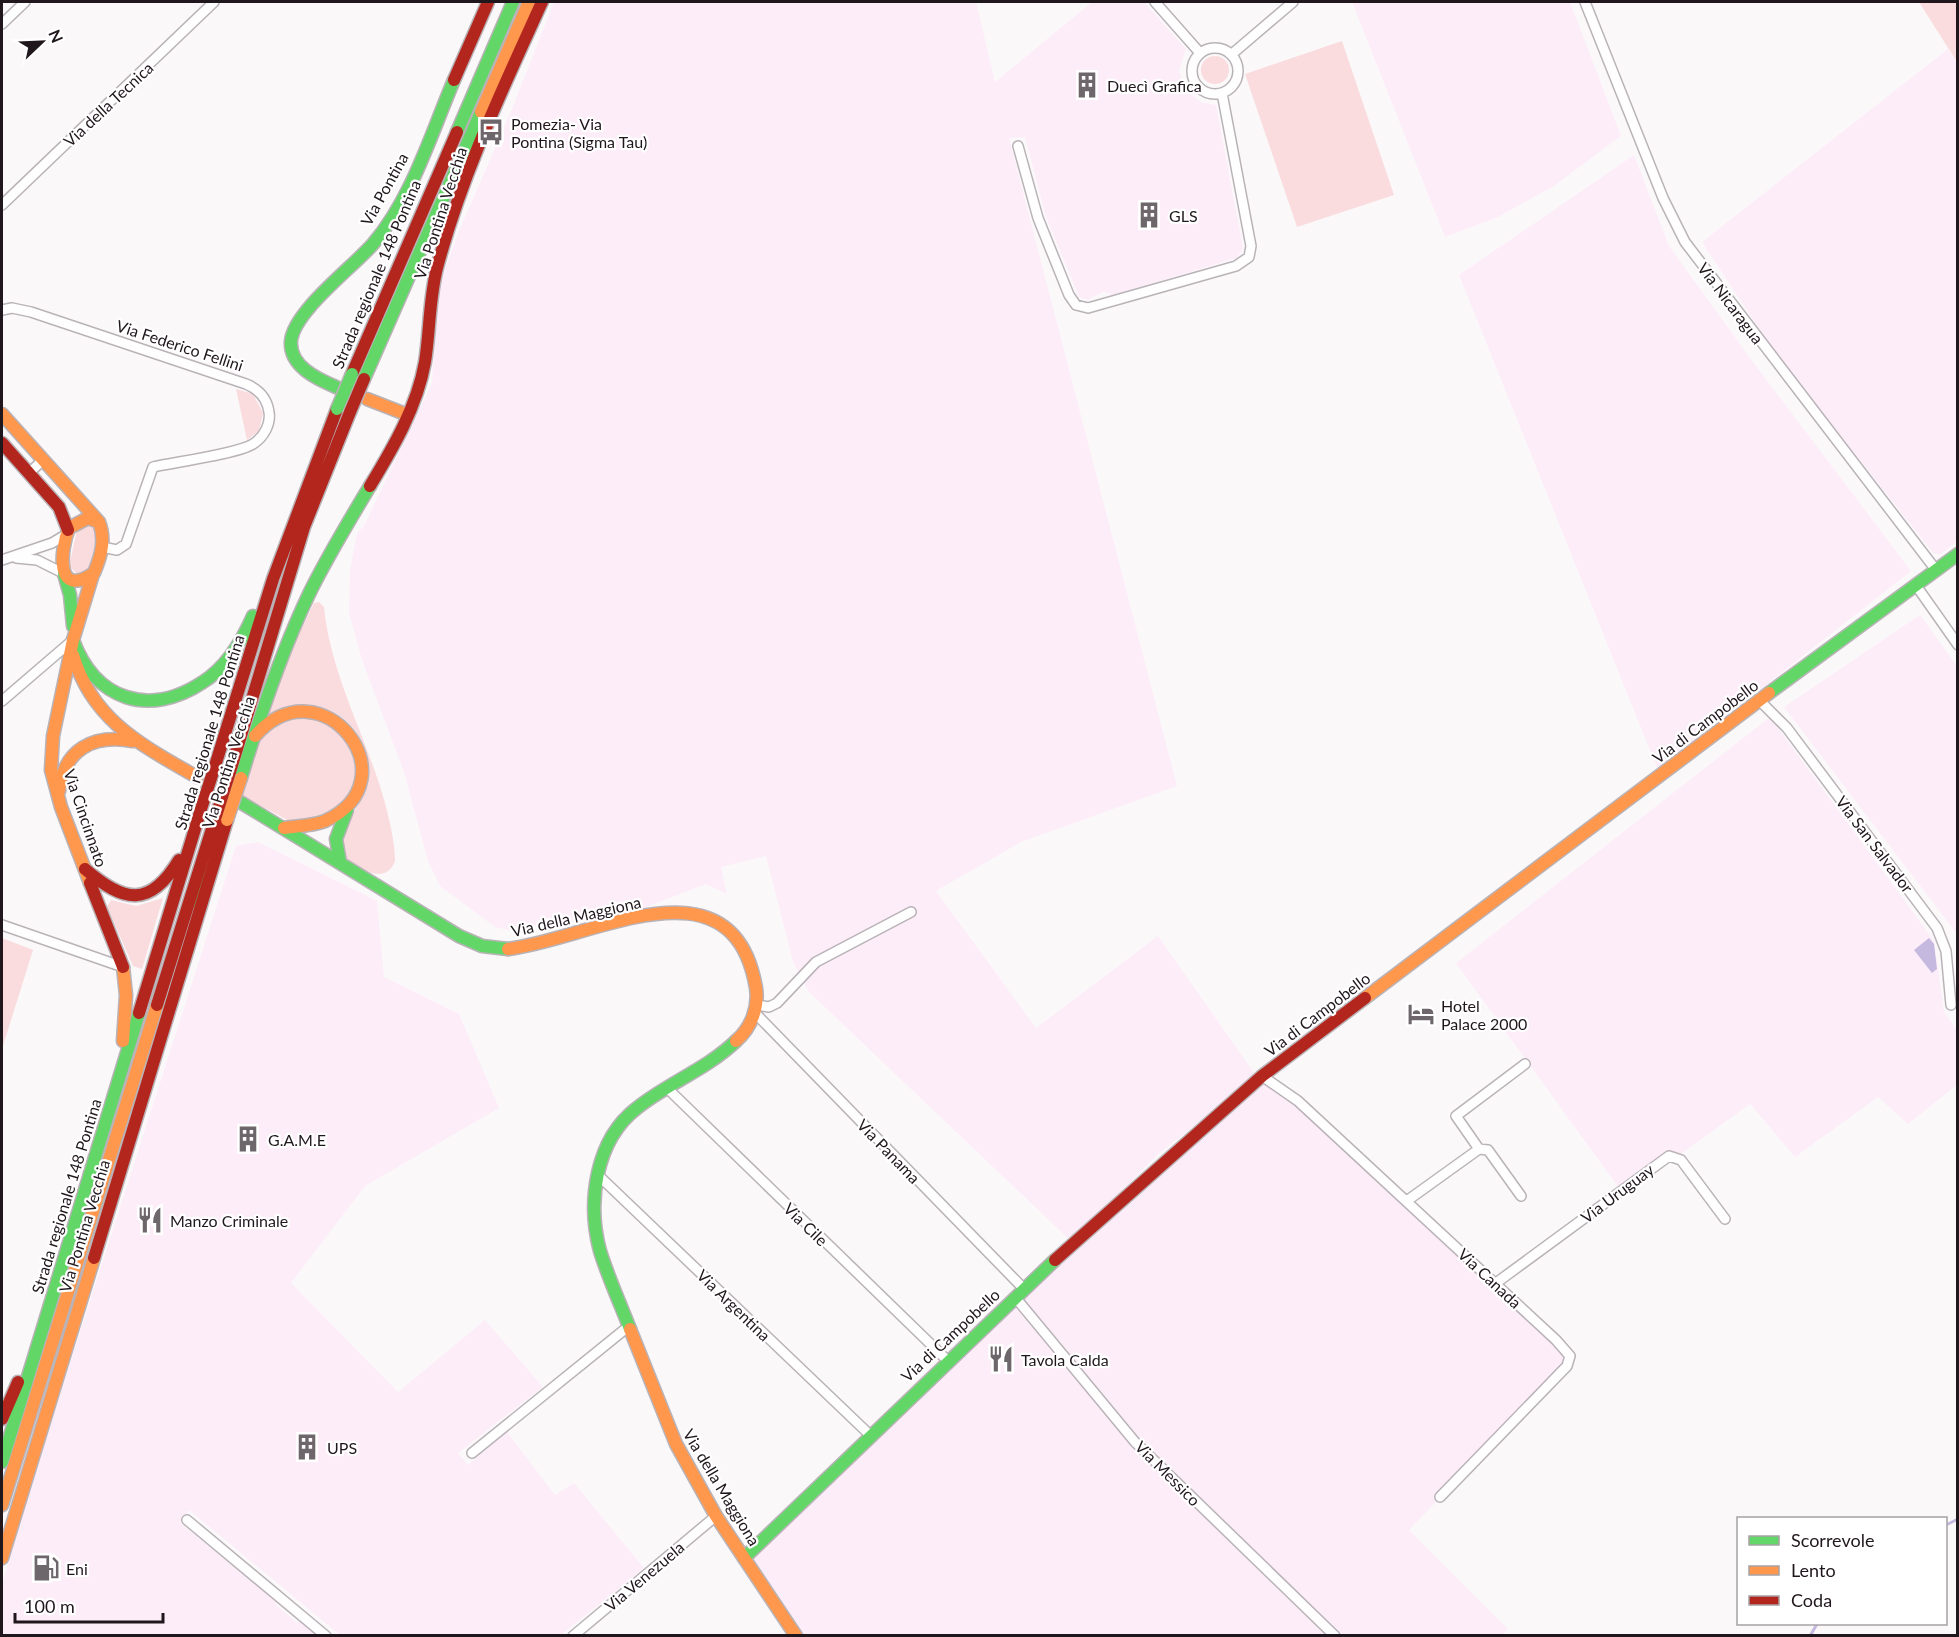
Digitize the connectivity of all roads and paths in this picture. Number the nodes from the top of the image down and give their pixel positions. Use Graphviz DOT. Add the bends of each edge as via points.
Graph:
graph roads {
  1 [pos="25,2"];
  2 [pos="214,2"];
  3 [pos="488,2"];
  4 [pos="506,2"];
  5 [pos="513,2"];
  6 [pos="529,2"];
  7 [pos="535,2"];
  8 [pos="542,2"];
  9 [pos="1155,2"];
  10 [pos="1293,2"];
  11 [pos="1585,2"];
  12 [pos="2,24"];
  13 [pos="500,31"];
  14 [pos="1200,53"];
  15 [pos="1232,54"];
  16 [pos="518,55"];
  17 [pos="1222,93"];
  18 [pos="1018,146"];
  19 [pos="2,205"];
  20 [pos="2,310"];
  21 [pos="336,387"];
  22 [pos="367,399"];
  23 [pos="2,414"];
  24 [pos="408,415"];
  25 [pos="2,443"];
  26 [pos="43,460"];
  27 [pos="29,473"];
  28 [pos="99,522"];
  29 [pos="293,525"];
  30 [pos="67,532"];
  31 [pos="102,547"];
  32 [pos="1958,554"];
  33 [pos="2,560"];
  34 [pos="1936,570"];
  35 [pos="63,573"];
  36 [pos="93,574"];
  37 [pos="1915,584"];
  38 [pos="73,640"];
  39 [pos="1958,645"];
  40 [pos="48,661"];
  41 [pos="66,671"];
  42 [pos="2,701"];
  43 [pos="1760,701"];
  44 [pos="253,740"];
  45 [pos="138,742"];
  46 [pos="235,775"];
  47 [pos="196,777"];
  48 [pos="240,802"];
  49 [pos="62,807"];
  50 [pos="348,809"];
  51 [pos="221,818"];
  52 [pos="196,827"];
  53 [pos="284,828"];
  54 [pos="340,862"];
  55 [pos="85,869"];
  56 [pos="210,874"];
  57 [pos="911,912"];
  58 [pos="2,925"];
  59 [pos="168,966"];
  60 [pos="123,967"];
  61 [pos="1951,1005"];
  62 [pos="756,1010"];
  63 [pos="1525,1064"];
  64 [pos="1262,1076"];
  65 [pos="118,1084"];
  66 [pos="666,1087"];
  67 [pos="1479,1149"];
  68 [pos="598,1175"];
  69 [pos="1521,1196"];
  70 [pos="1408,1200"];
  71 [pos="1725,1219"];
  72 [pos="1496,1283"];
  73 [pos="1019,1292"];
  74 [pos="628,1326"];
  75 [pos="39,1338"];
  76 [pos="946,1360"];
  77 [pos="2,1419"];
  78 [pos="870,1435"];
  79 [pos="472,1452"];
  80 [pos="2,1462"];
  81 [pos="1440,1497"];
  82 [pos="2,1505"];
  83 [pos="716,1516"];
  84 [pos="187,1520"];
  85 [pos="2,1558"];
  86 [pos="744,1558"];
  87 [pos="326,1635"];
  88 [pos="573,1635"];
  89 [pos="796,1635"];
  90 [pos="1335,1635"];
  1 -- 12 [label="street"];
  2 -- 19 [label="street, Via della Tecnica"];
  3 -- 21 [label="main road, Via Pontina" via="394,211 374,242 302,316 293,331 292,349 298,363"];
  4 -- 13 [label="main road"];
  5 -- 13 [label="main road"];
  6 -- 46 [label="main road, Strada regionale 148 Pontina, bridge" via="364,379 304,527"];
  7 -- 16 [label="main road"];
  8 -- 16 [label="main road, Via Pontina Vecchia"];
  9 -- 14 [label="street"];
  10 -- 15 [label="street"];
  11 -- 34 [label="street, Via Nicaragua" via="1663,198 1685,242"];
  13 -- 29 [label="main road, Strada regionale 148 Pontina, bridge" via="352,374"];
  14 -- 15 [label="street" via="1216,47"];
  14 -- 17 [label="street" via="1192,66 1195,82 1206,93"];
  15 -- 17 [label="street" via="1237,61 1238,77"];
  16 -- 24 [label="main road, Via Pontina Vecchia" via="462,189 436,268 424,365"];
  17 -- 18 [label="street" via="1250,242 1249,257 1236,266 1088,308 1077,305 1065,286 1038,218"];
  20 -- 31 [label="street, Via Federico Fellini" via="31,312 246,384 265,400 269,419 257,441 153,467 126,544 117,550"];
  22 -- 24 [label="main road"];
  23 -- 26 [label="main road"];
  24 -- 44 [label="main road, Via Pontina Vecchia" via="316,579 268,692"];
  25 -- 27 [label="main road"];
  26 -- 27 [label="street"];
  26 -- 28 [label="main road"];
  27 -- 30 [label="main road" via="59,507"];
  28 -- 30 [label="main road" via="86,519"];
  28 -- 31 [label="main road" via="104,535"];
  29 -- 38 [label="main road" via="240,643 222,666 195,687 147,701 114,695 87,672"];
  29 -- 52 [label="main road, Strada regionale 148 Pontina, bridge"];
  30 -- 33 [label="street"];
  30 -- 35 [label="main road" via="61,559"];
  31 -- 36 [label="main road"];
  32 -- 34 [label="main road, Via di Campobello"];
  33 -- 35 [label="street" via="29,558"];
  34 -- 37 [label="main road, Via di Campobello"];
  35 -- 36 [label="main road" via="74,579"];
  35 -- 38 [label="main road, Via Cincinnato" via="71,600"];
  36 -- 38 [label="main road, Via Cincinnato"];
  37 -- 39 [label="street"];
  37 -- 43 [label="main road, Via di Campobello"];
  38 -- 40 [label="street"];
  38 -- 41 [label="main road, Via Cincinnato"];
  38 -- 45 [label="main road" via="76,667 90,696 112,722"];
  40 -- 41 [label="street" via="59,662"];
  40 -- 42 [label="street"];
  41 -- 49 [label="main road, Via Cincinnato" via="51,751 51,774"];
  43 -- 61 [label="street, Via San Salvador" via="1787,728 1938,928 1946,951"];
  43 -- 64 [label="main road, Via di Campobello"];
  44 -- 46 [label="main road, Via Pontina Vecchia"];
  44 -- 50 [label="main road" via="268,723 296,711 320,712 337,720 354,740 361,764 361,782"];
  45 -- 47 [label="main road"];
  45 -- 49 [label="main road" via="109,737 79,749 62,774"];
  46 -- 51 [label="main road, Strada regionale 148 Pontina, bridge"];
  48 -- 53 [label="main road, Via della Maggiona"];
  49 -- 55 [label="main road, Via Cincinnato"];
  50 -- 53 [label="main road" via="320,824"];
  50 -- 54 [label="main road" via="336,838"];
  51 -- 56 [label="main road, Via Pontina Vecchia"];
  51 -- 59 [label="main road, Strada regionale 148 Pontina"];
  52 -- 55 [label="main road" via="169,878 145,895 132,897 112,892"];
  52 -- 65 [label="main road, Strada regionale 148 Pontina"];
  53 -- 54 [label="main road, Via della Maggiona"];
  54 -- 62 [label="main road, Via della Maggiona" via="459,936 494,949 523,947 640,915 712,918 734,932 746,949 754,974"];
  55 -- 60 [label="main road, Via Cincinnato"];
  56 -- 59 [label="main road"];
  56 -- 85 [label="main road, Via Pontina Vecchia"];
  57 -- 62 [label="street" via="816,962 777,1004"];
  58 -- 60 [label="street"];
  59 -- 82 [label="main road, Strada regionale 148 Pontina"];
  60 -- 65 [label="main road, Via Cincinnato" via="126,1014"];
  62 -- 66 [label="main road, Via della Maggiona" via="741,1041"];
  62 -- 73 [label="street, Via Panama"];
  63 -- 67 [label="street" via="1456,1114"];
  64 -- 70 [label="street, Via Canada" via="1298,1101"];
  64 -- 73 [label="main road, Via di Campobello"];
  65 -- 75 [label="main road, Strada regionale 148 Pontina"];
  66 -- 68 [label="main road, Via della Maggiona" via="620,1122 608,1142"];
  66 -- 76 [label="street, Via Cile"];
  67 -- 69 [label="street" via="1488,1150"];
  67 -- 70 [label="street"];
  68 -- 74 [label="main road, Via della Maggiona" via="594,1200 596,1234"];
  68 -- 78 [label="street, Via Argentina"];
  70 -- 72 [label="street, Via Canada"];
  71 -- 72 [label="street, Via Uruguay" via="1681,1160 1669,1156"];
  72 -- 81 [label="street, Via Canada" via="1556,1340 1570,1361"];
  73 -- 76 [label="main road, Via di Campobello"];
  73 -- 90 [label="street, Via Messico" via="1142,1449"];
  74 -- 79 [label="street"];
  74 -- 83 [label="main road, Via della Maggiona" via="672,1437"];
  75 -- 77 [label="main road"];
  75 -- 80 [label="main road, Strada regionale 148 Pontina"];
  76 -- 78 [label="main road, Via di Campobello"];
  78 -- 86 [label="main road, Via di Campobello"];
  83 -- 86 [label="main road, Via della Maggiona"];
  83 -- 88 [label="street, Via Venezuela"];
  84 -- 87 [label="street"];
  86 -- 89 [label="main road, Via della Maggiona"];
}
